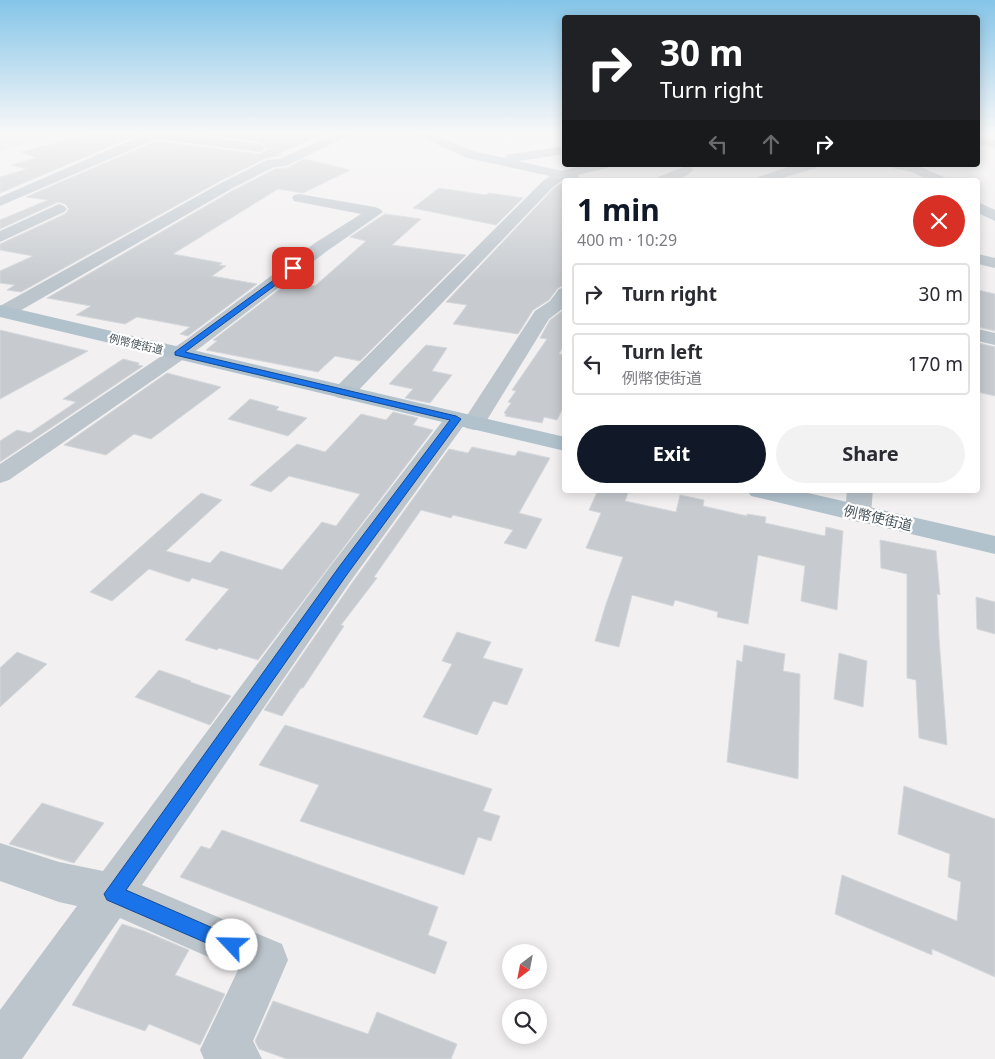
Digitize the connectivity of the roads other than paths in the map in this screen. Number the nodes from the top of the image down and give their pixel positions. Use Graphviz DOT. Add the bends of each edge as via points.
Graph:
graph roads {
  1 [pos="43,183"];
  2 [pos="233,183"];
  3 [pos="549,183"];
  4 [pos="298,198"];
  5 [pos="0,202"];
  6 [pos="980,207"];
  7 [pos="59,209"];
  8 [pos="995,216"];
  9 [pos="0,236"];
  10 [pos="980,259"];
  11 [pos="995,263"];
  12 [pos="562,298"];
  13 [pos="2,312"];
  14 [pos="980,335"];
  15 [pos="995,339"];
  16 [pos="178,353"];
  17 [pos="344,392"];
  18 [pos="465,421"];
  19 [pos="562,443"];
  20 [pos="0,476"];
  21 [pos="787,493"];
  22 [pos="859,501"];
  23 [pos="995,545"];
  24 [pos="0,862"];
  25 [pos="113,894"];
  26 [pos="0,1050"];
  27 [pos="238,1059"];
  1 -- 5 [label="street"];
  2 -- 13 [label="street"];
  3 -- 17 [label="street"];
  4 -- 16 [label="street" via="375,212 321,247"];
  6 -- 8 [label="street"];
  7 -- 9 [label="street"];
  10 -- 11 [label="street"];
  12 -- 18 [label="street" via="557,306 542,315"];
  13 -- 16 [label="main road, 例幣使街道"];
  14 -- 15 [label="street"];
  16 -- 17 [label="main road, 例幣使街道"];
  16 -- 20 [label="street"];
  17 -- 18 [label="main road, 例幣使街道"];
  18 -- 19 [label="main road, 例幣使街道"];
  18 -- 25 [label="street" via="398,494"];
  21 -- 22 [label="main road, 例幣使街道"];
  22 -- 23 [label="main road, 例幣使街道"];
  24 -- 25 [label="street" via="59,882"];
  25 -- 26 [label="street"];
  25 -- 27 [label="street" via="266,960 224,1050"];
}
